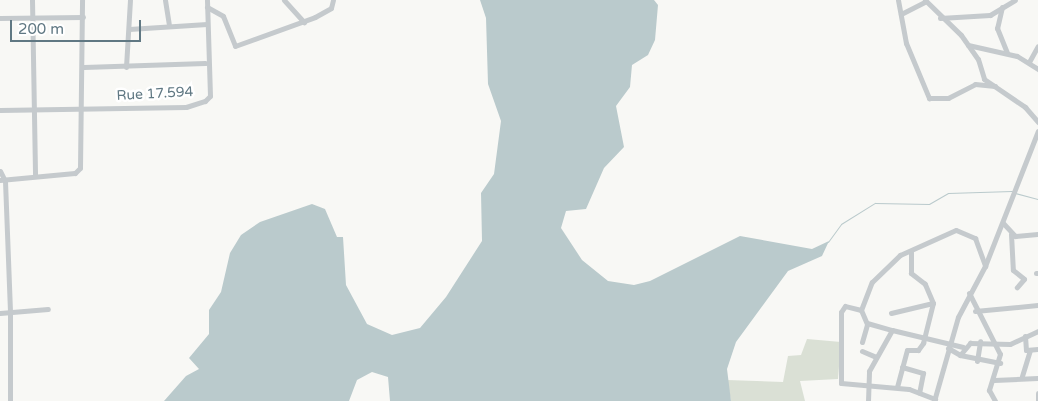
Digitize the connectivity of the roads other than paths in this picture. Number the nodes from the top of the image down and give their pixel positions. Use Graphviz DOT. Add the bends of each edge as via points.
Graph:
graph roads {
  1 [pos="32,0"];
  2 [pos="82,0"];
  3 [pos="130,0"];
  4 [pos="165,0"];
  5 [pos="207,0"];
  6 [pos="284,0"];
  7 [pos="333,0"];
  8 [pos="898,0"];
  9 [pos="1015,0"];
  10 [pos="926,1"];
  11 [pos="1002,7"];
  12 [pos="207,8"];
  13 [pos="165,10"];
  14 [pos="901,14"];
  15 [pos="83,16"];
  16 [pos="0,18"];
  17 [pos="32,18"];
  18 [pos="940,18"];
  19 [pos="304,22"];
  20 [pos="169,24"];
  21 [pos="207,24"];
  22 [pos="161,25"];
  23 [pos="129,29"];
  24 [pos="968,45"];
  25 [pos="1038,46"];
  26 [pos="1007,53"];
  27 [pos="1029,62"];
  28 [pos="205,63"];
  29 [pos="126,66"];
  30 [pos="84,68"];
  31 [pos="1038,69"];
  32 [pos="995,86"];
  33 [pos="84,108"];
  34 [pos="35,109"];
  35 [pos="0,110"];
  36 [pos="1038,122"];
  37 [pos="1038,132"];
  38 [pos="0,171"];
  39 [pos="35,176"];
  40 [pos="2,180"];
  41 [pos="1003,223"];
  42 [pos="1010,234"];
  43 [pos="1038,234"];
  44 [pos="911,252"];
  45 [pos="985,266"];
  46 [pos="1017,286"];
  47 [pos="969,293"];
  48 [pos="933,303"];
  49 [pos="1038,305"];
  50 [pos="48,309"];
  51 [pos="861,310"];
  52 [pos="0,312"];
  53 [pos="10,312"];
  54 [pos="975,312"];
  55 [pos="891,313"];
  56 [pos="867,323"];
  57 [pos="892,330"];
  58 [pos="1037,330"];
  59 [pos="926,336"];
  60 [pos="1025,336"];
  61 [pos="980,341"];
  62 [pos="862,342"];
  63 [pos="991,342"];
  64 [pos="949,345"];
  65 [pos="963,346"];
  66 [pos="1038,349"];
  67 [pos="1030,350"];
  68 [pos="862,351"];
  69 [pos="960,356"];
  70 [pos="876,357"];
  71 [pos="977,361"];
  72 [pos="1000,362"];
  73 [pos="902,367"];
  74 [pos="1022,376"];
  75 [pos="1038,378"];
  76 [pos="994,380"];
  77 [pos="866,386"];
  78 [pos="896,387"];
  79 [pos="919,393"];
  80 [pos="1038,393"];
  81 [pos="935,400"];
  82 [pos="10,401"];
  83 [pos="868,401"];
  84 [pos="995,401"];
  85 [pos="1038,401"];
  1 -- 17 [label="street"];
  2 -- 15 [label="street"];
  3 -- 23 [label="street"];
  4 -- 13 [label="street"];
  5 -- 12 [label="street, Rue 17.594"];
  6 -- 19 [label="street"];
  7 -- 19 [label="street" via="331,8"];
  8 -- 14 [label="street"];
  9 -- 11 [label="street"];
  10 -- 14 [label="street"];
  10 -- 18 [label="street"];
  11 -- 18 [label="street" via="990,15"];
  11 -- 26 [label="street" via="997,28"];
  12 -- 19 [label="street" via="223,16 236,46"];
  12 -- 21 [label="street, Rue 17.594"];
  13 -- 20 [label="street"];
  13 -- 22 [label="street"];
  14 -- 32 [label="street" via="917,78 929,98 948,98 975,84"];
  15 -- 17 [label="street"];
  15 -- 30 [label="street"];
  16 -- 17 [label="street"];
  17 -- 34 [label="street"];
  18 -- 24 [label="street"];
  20 -- 21 [label="street"];
  20 -- 22 [label="street"];
  21 -- 28 [label="street, Rue 17.594"];
  22 -- 23 [label="street"];
  23 -- 29 [label="street"];
  24 -- 26 [label="street"];
  24 -- 32 [label="street" via="981,75"];
  25 -- 27 [label="street"];
  26 -- 27 [label="street"];
  27 -- 31 [label="street"];
  28 -- 29 [label="street"];
  28 -- 33 [label="street, Rue 17.594" via="210,68 210,96 200,104"];
  29 -- 30 [label="street"];
  30 -- 33 [label="street"];
  32 -- 36 [label="street" via="1026,107"];
  33 -- 34 [label="street, Rue 17.594"];
  33 -- 39 [label="street" via="81,162 75,173"];
  34 -- 35 [label="street, Rue 17.594"];
  34 -- 39 [label="street"];
  37 -- 41 [label="street"];
  38 -- 40 [label="street"];
  39 -- 40 [label="street"];
  40 -- 53 [label="street"];
  41 -- 42 [label="street"];
  41 -- 45 [label="street"];
  42 -- 43 [label="street"];
  42 -- 46 [label="street" via="1013,270 1024,279"];
  44 -- 45 [label="street" via="951,231 961,231 979,242"];
  44 -- 48 [label="street" via="910,273 925,284"];
  44 -- 51 [label="street" via="875,278"];
  45 -- 47 [label="street"];
  47 -- 54 [label="street"];
  47 -- 64 [label="street"];
  48 -- 55 [label="street"];
  48 -- 59 [label="street"];
  49 -- 54 [label="street"];
  50 -- 53 [label="street"];
  51 -- 56 [label="street"];
  51 -- 77 [label="street" via="845,306 841,312 842,383"];
  52 -- 53 [label="street"];
  53 -- 82 [label="street"];
  54 -- 63 [label="street"];
  56 -- 57 [label="street"];
  56 -- 62 [label="street"];
  57 -- 59 [label="street"];
  57 -- 70 [label="street"];
  58 -- 60 [label="street"];
  59 -- 64 [label="street"];
  59 -- 73 [label="street" via="921,349 907,350"];
  60 -- 63 [label="street" via="1010,344"];
  60 -- 67 [label="street" via="1025,348"];
  61 -- 63 [label="street"];
  61 -- 65 [label="street"];
  61 -- 71 [label="street"];
  63 -- 72 [label="street" via="1000,354"];
  64 -- 65 [label="street"];
  64 -- 69 [label="street"];
  64 -- 81 [label="street"];
  65 -- 69 [label="street"];
  66 -- 67 [label="street"];
  67 -- 74 [label="street"];
  68 -- 70 [label="street"];
  69 -- 71 [label="street"];
  70 -- 77 [label="street"];
  71 -- 72 [label="street"];
  72 -- 76 [label="street"];
  73 -- 78 [label="street"];
  73 -- 79 [label="street" via="923,373"];
  74 -- 75 [label="street"];
  74 -- 76 [label="street"];
  76 -- 84 [label="street" via="989,390"];
  77 -- 78 [label="street"];
  77 -- 83 [label="street"];
  78 -- 79 [label="street"];
  79 -- 81 [label="street"];
  80 -- 85 [label="street"];
}
